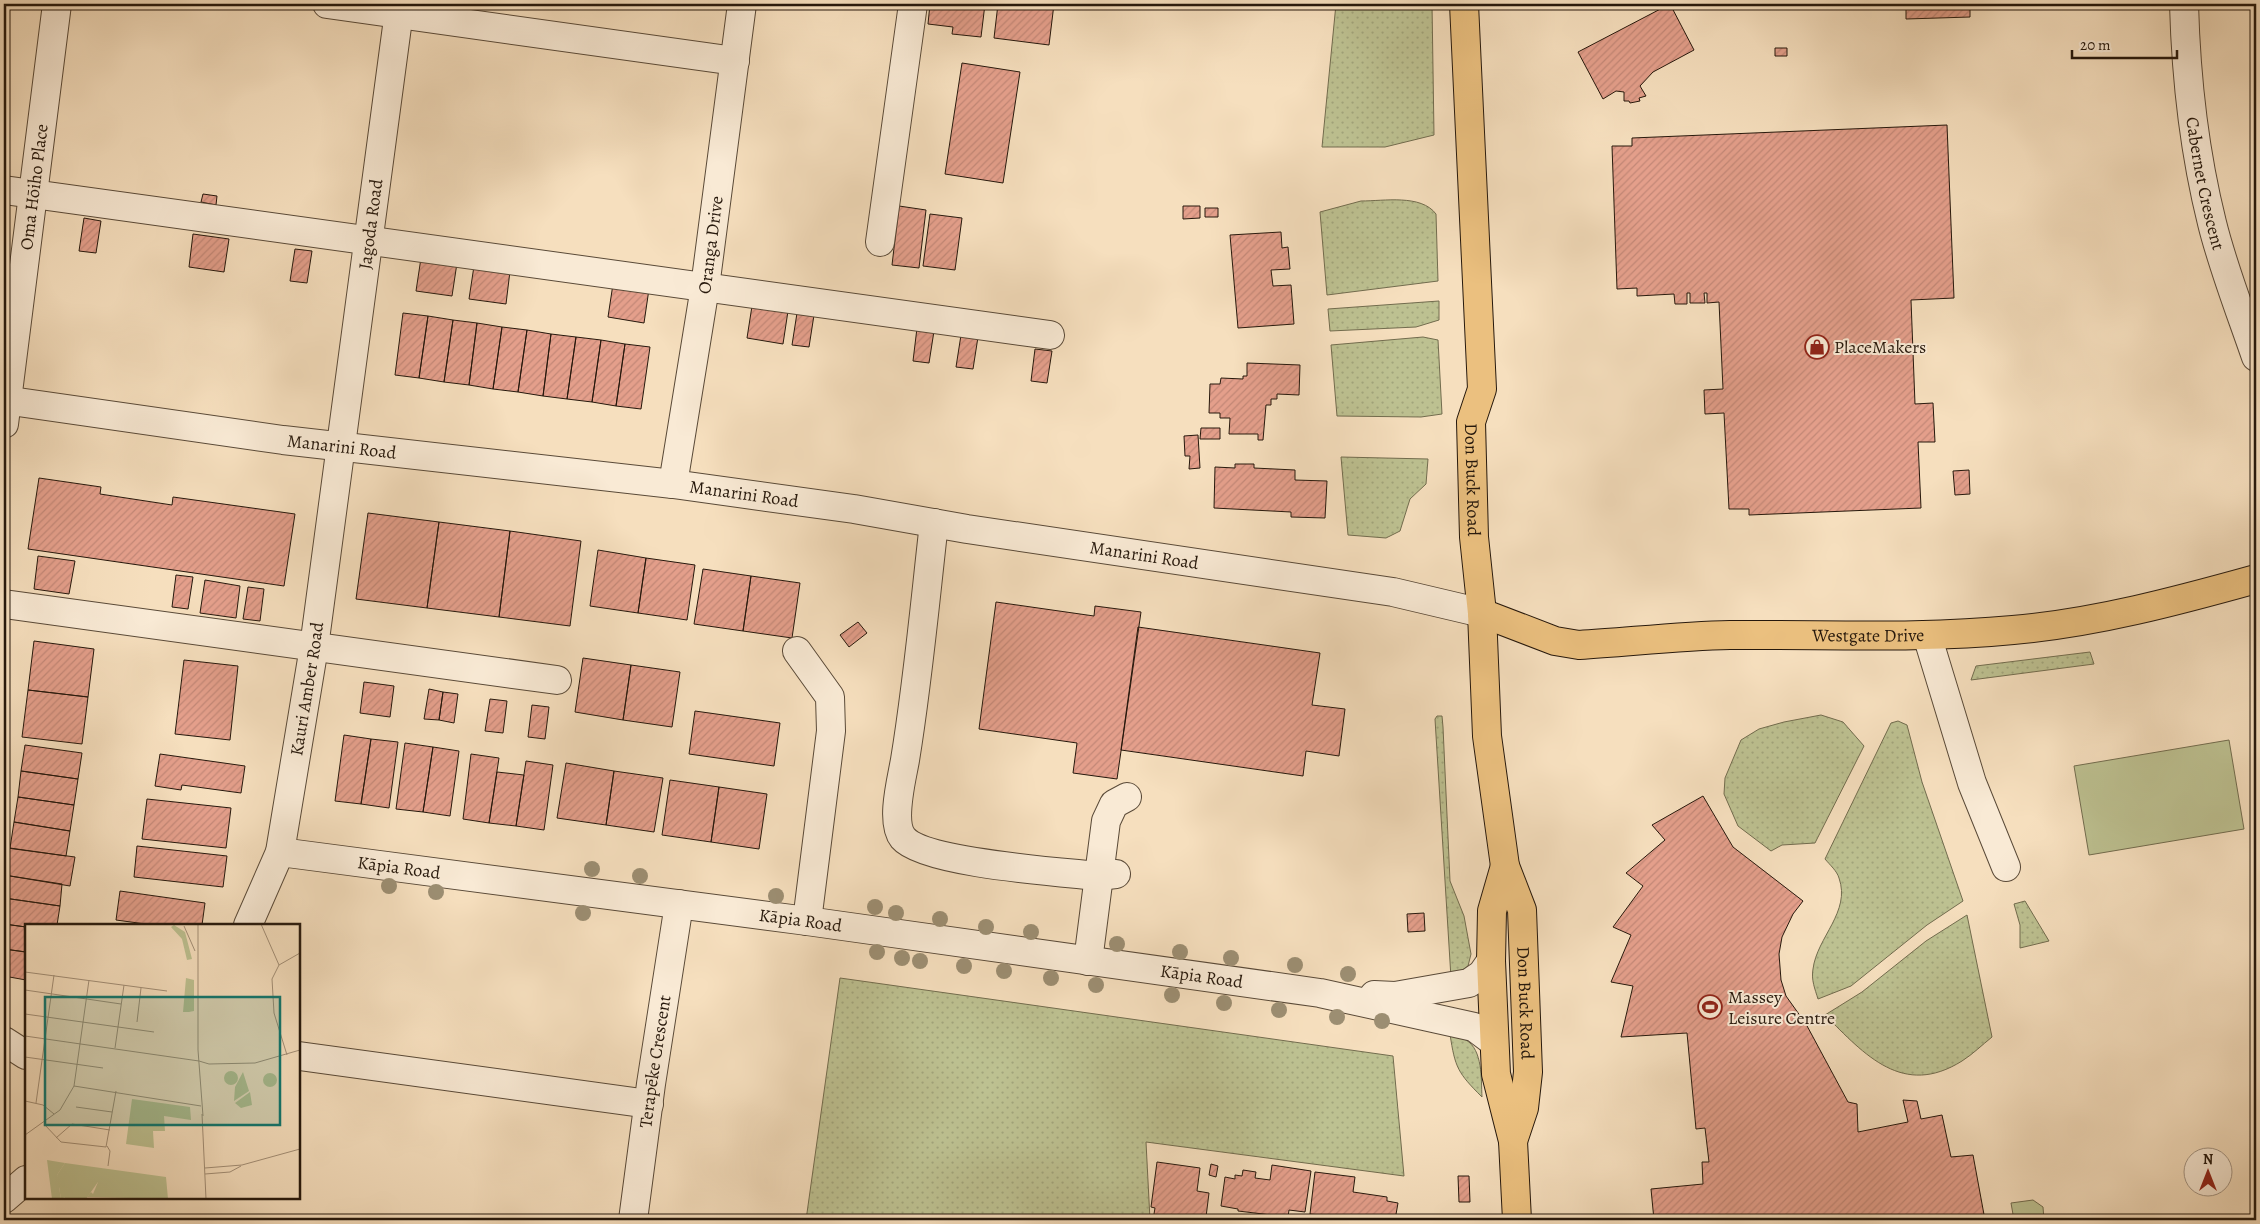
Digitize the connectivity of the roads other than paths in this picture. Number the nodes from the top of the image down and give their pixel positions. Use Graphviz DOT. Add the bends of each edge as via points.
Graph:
graph roads {
  1 [pos="57,4"];
  2 [pos="327,4"];
  3 [pos="742,4"];
  4 [pos="913,4"];
  5 [pos="1464,4"];
  6 [pos="2184,4"];
  7 [pos="400,9"];
  8 [pos="734,61"];
  9 [pos="4,190"];
  10 [pos="34,194"];
  11 [pos="369,241"];
  12 [pos="880,242"];
  13 [pos="705,287"];
  14 [pos="1050,335"];
  15 [pos="2256,357"];
  16 [pos="5,408"];
  17 [pos="342,446"];
  18 [pos="673,484"];
  19 [pos="934,523"];
  20 [pos="2256,579"];
  21 [pos="4,604"];
  22 [pos="1482,613"];
  23 [pos="1927,635"];
  24 [pos="314,647"];
  25 [pos="797,651"];
  26 [pos="557,680"];
  27 [pos="1127,797"];
  28 [pos="280,852"];
  29 [pos="1505,866"];
  30 [pos="2006,867"];
  31 [pos="1107,875"];
  32 [pos="679,904"];
  33 [pos="807,921"];
  34 [pos="248,924"];
  35 [pos="1088,961"];
  36 [pos="1491,961"];
  37 [pos="1320,993"];
  38 [pos="4,1041"];
  39 [pos="1494,1042"];
  40 [pos="25,1054"];
  41 [pos="300,1056"];
  42 [pos="649,1104"];
  43 [pos="1513,1141"];
  44 [pos="25,1181"];
  45 [pos="4,1199"];
  46 [pos="634,1220"];
  47 [pos="1517,1220"];
  1 -- 10 [label="street, Oma Hōiho Place"];
  2 -- 7 [label="street"];
  3 -- 8 [label="street, Oranga Drive"];
  4 -- 12 [label="street"];
  5 -- 22 [label="main road, Don Buck Road" via="1482,389 1471,422 1474,537"];
  6 -- 15 [label="street, Cabernet Crescent" via="2186,64 2196,153 2212,225"];
  7 -- 8 [label="street"];
  7 -- 11 [label="street, Jagoda Road"];
  8 -- 13 [label="street, Oranga Drive"];
  9 -- 10 [label="street"];
  10 -- 11 [label="street"];
  10 -- 16 [label="street, Oma Hōiho Place"];
  11 -- 13 [label="street"];
  11 -- 17 [label="street, Jagoda Road"];
  13 -- 14 [label="street"];
  13 -- 18 [label="street, Oranga Drive"];
  16 -- 17 [label="street, Manarini Road"];
  17 -- 18 [label="street, Manarini Road"];
  17 -- 24 [label="street, Kauri Amber Road"];
  18 -- 19 [label="street, Manarini Road"];
  19 -- 22 [label="street, Manarini Road" via="1394,592"];
  19 -- 31 [label="street" via="911,724 897,806 898,825 903,838 949,858"];
  20 -- 23 [label="main road, Westgate Drive" via="2089,618 2014,630"];
  21 -- 24 [label="street"];
  22 -- 23 [label="main road, Westgate Drive" via="1555,641 1579,645 1728,636"];
  22 -- 29 [label="main road, Don Buck Road" via="1487,736"];
  23 -- 30 [label="street" via="1972,783"];
  24 -- 26 [label="street"];
  24 -- 28 [label="street, Kauri Amber Road"];
  25 -- 33 [label="street" via="830,697 831,731"];
  27 -- 31 [label="street" via="1114,804 1106,821"];
  28 -- 32 [label="street, Kāpia Road"];
  28 -- 34 [label="street, Kauri Amber Road"];
  29 -- 36 [label="main road, Don Buck Road" via="1492,911"];
  29 -- 43 [label="main road, Don Buck Road" via="1522,910 1528,1072 1524,1108"];
  31 -- 35 [label="street"];
  32 -- 33 [label="street, Kāpia Road"];
  32 -- 42 [label="street, Terapēke Crescent"];
  33 -- 35 [label="street, Kāpia Road"];
  35 -- 37 [label="street, Kāpia Road"];
  36 -- 37 [label="street, Kāpia Road" via="1482,974 1469,983 1395,996"];
  36 -- 39 [label="main road, Don Buck Road"];
  37 -- 39 [label="street, Kāpia Road" via="1474,1027"];
  38 -- 40 [label="street"];
  39 -- 43 [label="main road, Don Buck Road" via="1496,1074"];
  41 -- 42 [label="street"];
  42 -- 46 [label="street, Terapēke Crescent"];
  43 -- 47 [label="main road, Don Buck Road"];
  44 -- 45 [label="street"];
}
